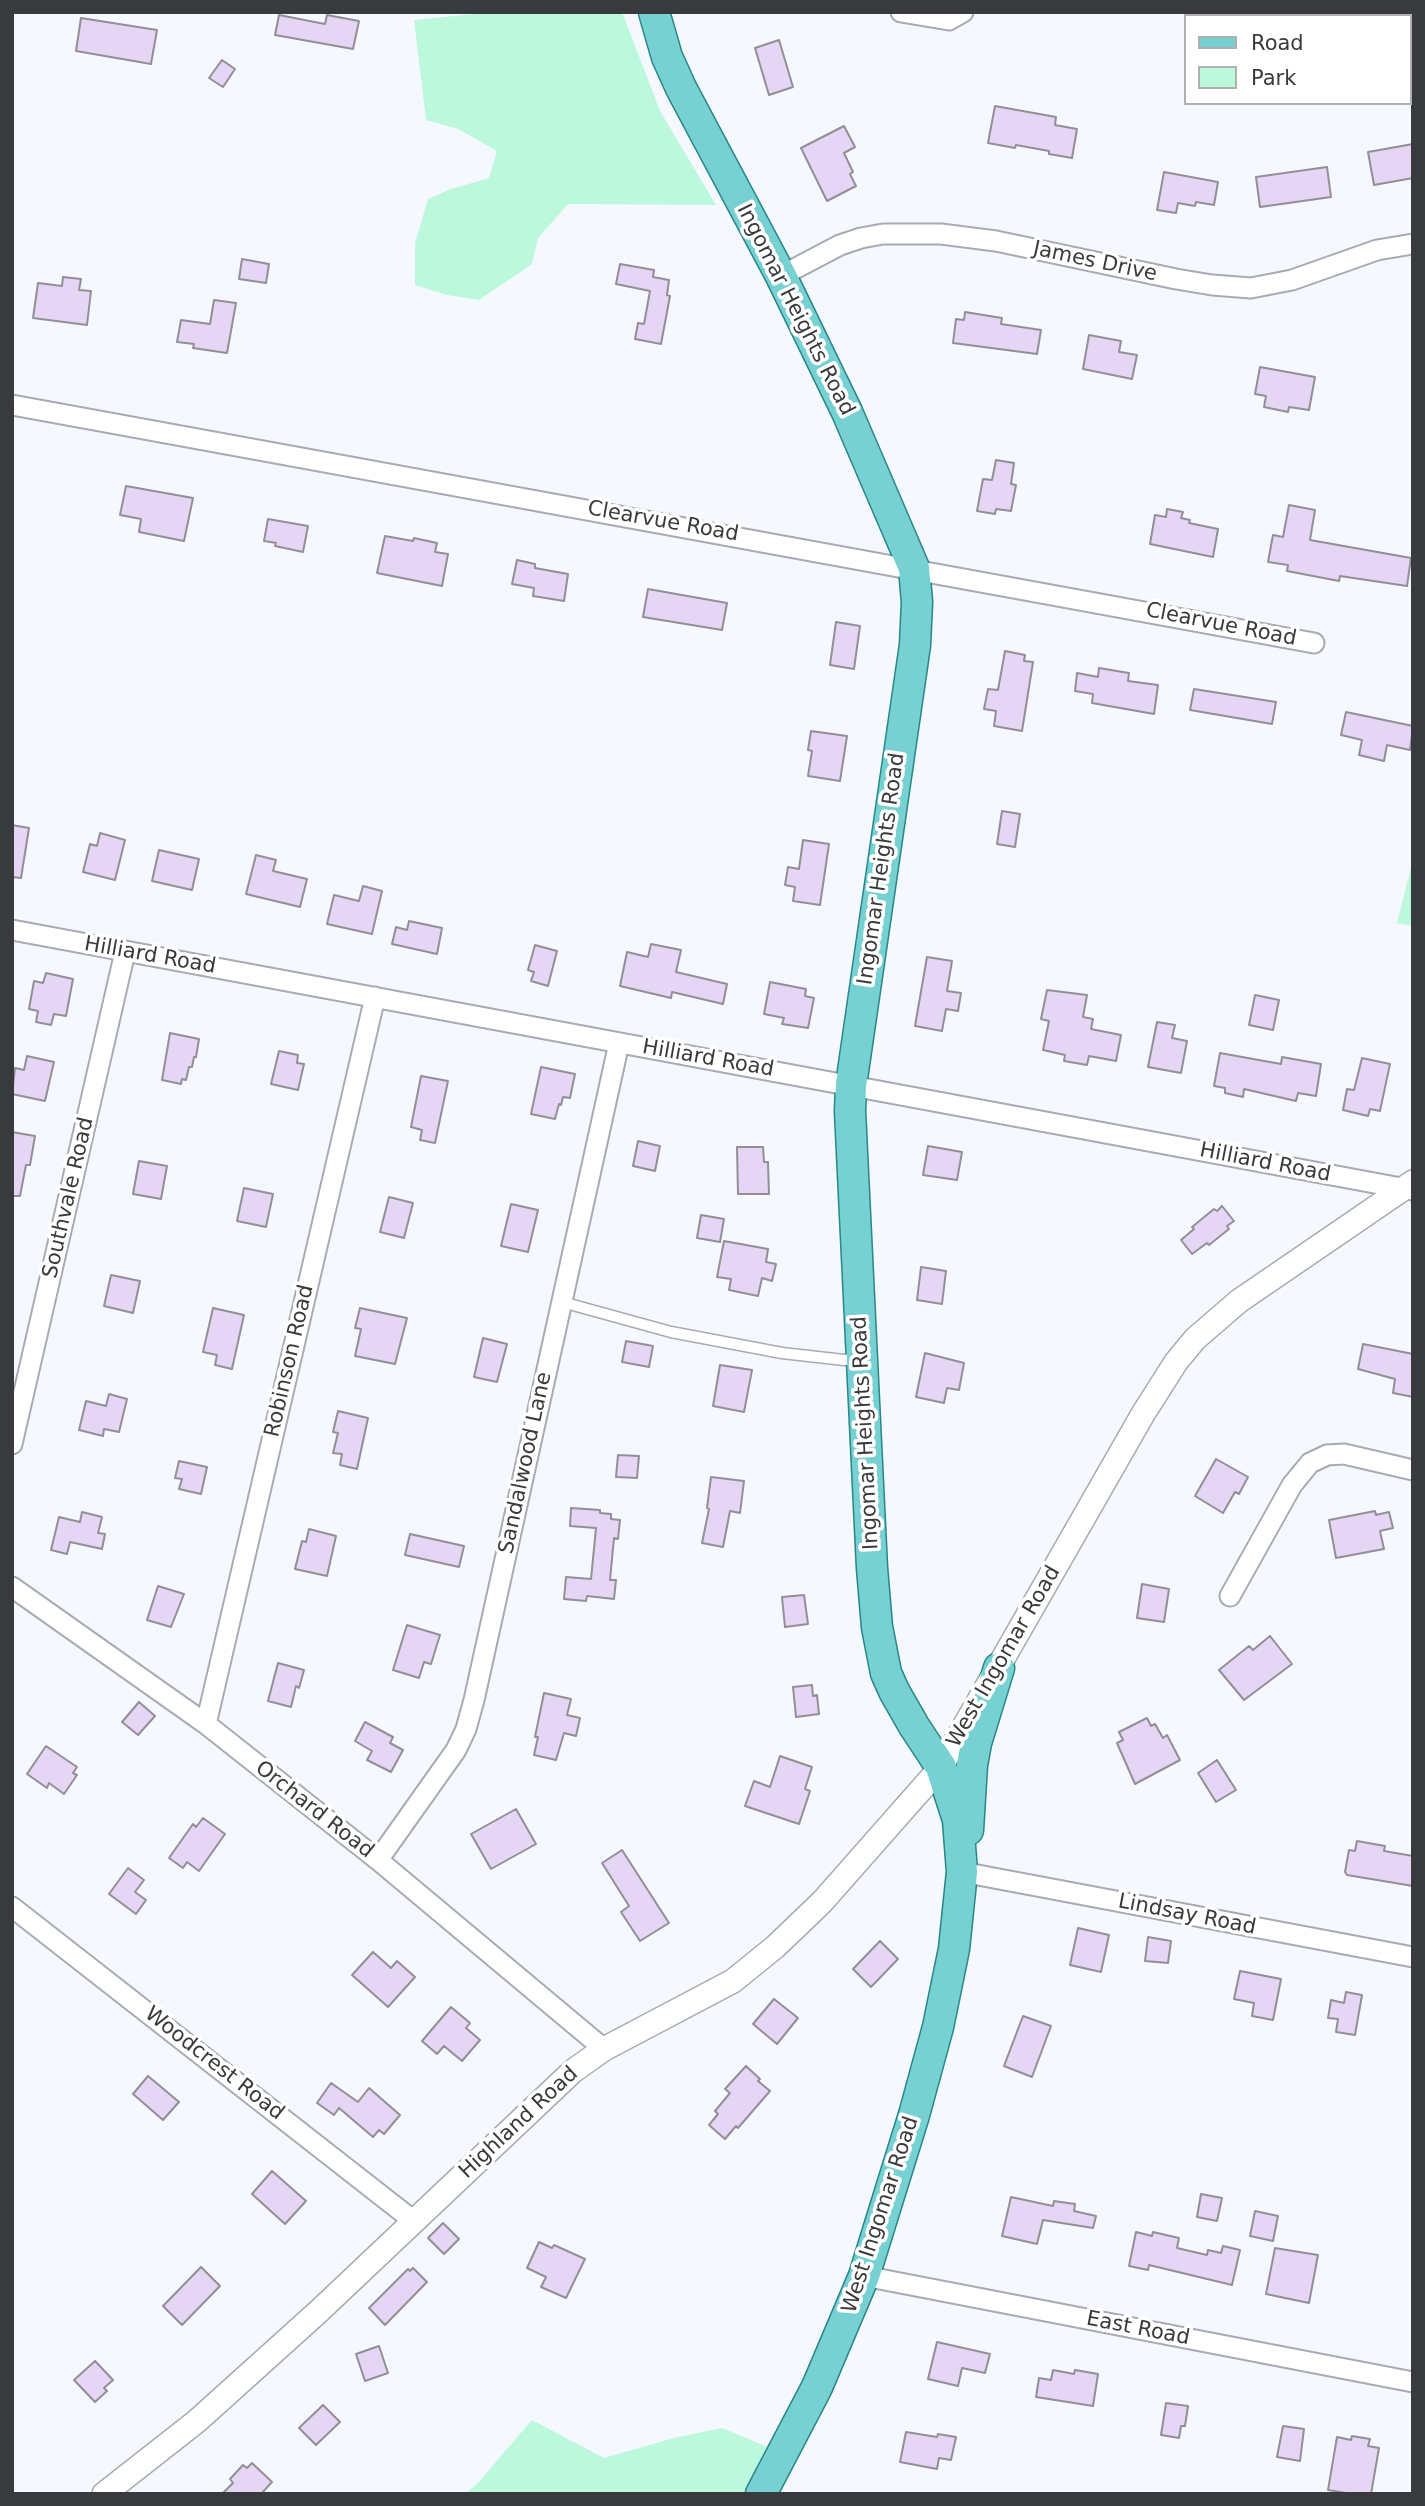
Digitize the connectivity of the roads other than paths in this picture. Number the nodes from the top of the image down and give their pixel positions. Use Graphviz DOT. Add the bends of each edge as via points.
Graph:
graph roads {
  1 [pos="654,12"];
  2 [pos="901,12"];
  3 [pos="963,12"];
  4 [pos="1413,244"];
  5 [pos="781,276"];
  6 [pos="12,405"];
  7 [pos="914,568"];
  8 [pos="1314,643"];
  9 [pos="12,930"];
  10 [pos="125,952"];
  11 [pos="375,997"];
  12 [pos="619,1043"];
  13 [pos="851,1085"];
  14 [pos="1409,1187"];
  15 [pos="562,1302"];
  16 [pos="863,1357"];
  17 [pos="12,1444"];
  18 [pos="1413,1471"];
  19 [pos="12,1587"];
  20 [pos="1230,1596"];
  21 [pos="999,1668"];
  22 [pos="206,1724"];
  23 [pos="941,1767"];
  24 [pos="378,1860"];
  25 [pos="962,1872"];
  26 [pos="12,1906"];
  27 [pos="1413,1957"];
  28 [pos="604,2049"];
  29 [pos="415,2222"];
  30 [pos="864,2276"];
  31 [pos="1413,2382"];
  32 [pos="104,2494"];
  33 [pos="761,2494"];
  1 -- 5 [label="main road, Ingomar Heights Road" via="681,88"];
  2 -- 3 [label="street" via="949,20"];
  4 -- 5 [label="street, James Drive" via="1377,250 1292,280 1251,288 1176,279 996,241 941,234 883,234 840,246"];
  5 -- 7 [label="main road, Ingomar Heights Road" via="847,412"];
  6 -- 7 [label="street, Clearvue Road"];
  7 -- 8 [label="street, Clearvue Road"];
  7 -- 13 [label="main road, Ingomar Heights Road" via="915,645"];
  9 -- 10 [label="street, Hilliard Road"];
  10 -- 11 [label="street, Hilliard Road"];
  10 -- 17 [label="street, Southvale Road"];
  11 -- 12 [label="street, Hilliard Road"];
  11 -- 22 [label="street, Robinson Road"];
  12 -- 13 [label="street, Hilliard Road"];
  12 -- 15 [label="street, Sandalwood Lane"];
  13 -- 14 [label="street, Hilliard Road"];
  13 -- 16 [label="main road, Ingomar Heights Road"];
  14 -- 21 [label="street, West Ingomar Road" via="1277,1273 1195,1339 1161,1384"];
  15 -- 16 [label="lane" via="671,1332 757,1348 844,1360"];
  15 -- 24 [label="street, Sandalwood Lane" via="466,1729"];
  16 -- 23 [label="main road, Ingomar Heights Road" via="872,1568 881,1652 901,1706"];
  18 -- 20 [label="street" via="1345,1454 1327,1455 1310,1463 1292,1485"];
  19 -- 22 [label="street, Orchard Road"];
  21 -- 23 [label="street, West Ingomar Road"];
  21 -- 25 [label="main road" via="972,1765"];
  22 -- 24 [label="street, Orchard Road"];
  23 -- 25 [label="main road, West Ingomar Road" via="958,1820"];
  23 -- 28 [label="street, Highland Road" via="822,1902 755,1965"];
  24 -- 28 [label="street, Orchard Road"];
  25 -- 27 [label="street, Lindsay Road"];
  25 -- 30 [label="main road, West Ingomar Road" via="954,1949 938,2027"];
  26 -- 29 [label="street, Woodcrest Road"];
  28 -- 29 [label="street, Highland Road" via="555,2087"];
  29 -- 32 [label="street, Highland Road" via="197,2421"];
  30 -- 31 [label="street, East Road"];
  30 -- 33 [label="main road, West Ingomar Road" via="826,2367"];
}
